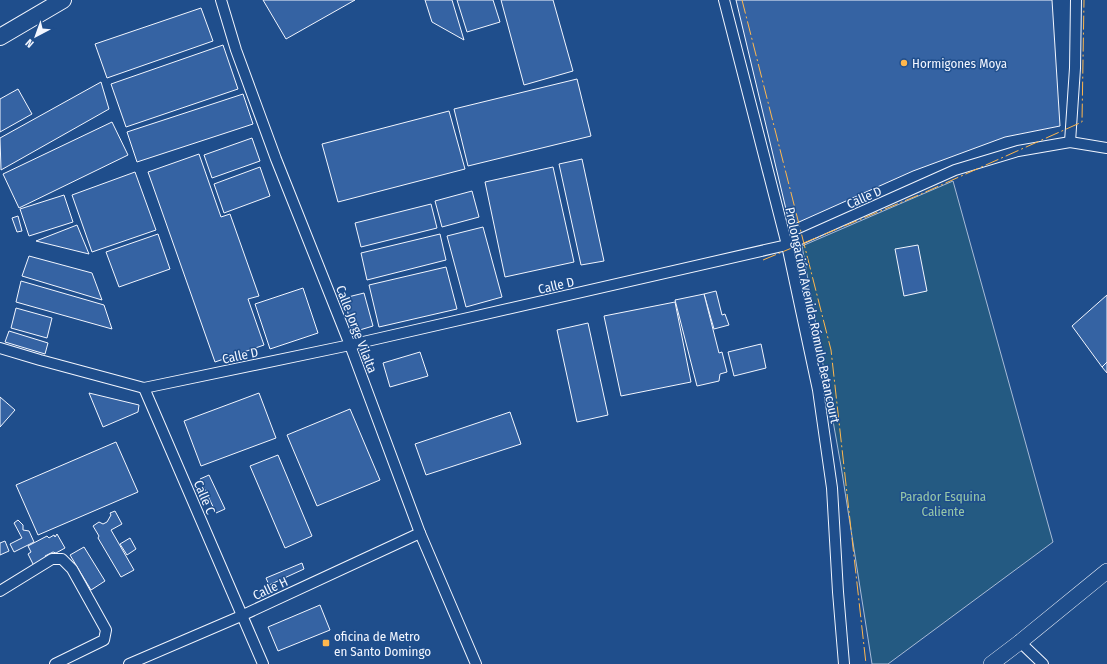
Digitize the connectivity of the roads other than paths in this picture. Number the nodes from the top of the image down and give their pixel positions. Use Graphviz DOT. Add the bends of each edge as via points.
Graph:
graph roads {
  1 [pos="63,0"];
  2 [pos="221,0"];
  3 [pos="724,0"];
  4 [pos="1076,0"];
  5 [pos="0,37"];
  6 [pos="1070,142"];
  7 [pos="1107,148"];
  8 [pos="787,245"];
  9 [pos="350,345"];
  10 [pos="0,348"];
  11 [pos="144,388"];
  12 [pos="420,533"];
  13 [pos="1107,571"];
  14 [pos="0,591"];
  15 [pos="241,616"];
  16 [pos="1020,642"];
  17 [pos="55,664"];
  18 [pos="129,664"];
  19 [pos="263,664"];
  20 [pos="476,664"];
  21 [pos="844,664"];
  22 [pos="990,664"];
  23 [pos="1043,664"];
  1 -- 5 [label="main road"];
  2 -- 9 [label="street, Calle Jorge Vilalta" via="236,50 276,159"];
  3 -- 8 [label="street, Prolongación Avenida Rómulo Betancourt"];
  4 -- 6 [label="street"];
  6 -- 7 [label="street, Calle D"];
  6 -- 8 [label="street, Calle D" via="1018,151 955,170"];
  8 -- 9 [label="street, Calle D"];
  8 -- 21 [label="street, Prolongación Avenida Rómulo Betancourt" via="818,390 832,488"];
  9 -- 11 [label="street, Calle D"];
  9 -- 12 [label="street, Calle Jorge Vilalta"];
  10 -- 11 [label="street, Calle D"];
  11 -- 15 [label="street, Calle C"];
  12 -- 15 [label="street, Calle H"];
  12 -- 20 [label="street, Calle Jorge Vilalta"];
  13 -- 16 [label="main road"];
  14 -- 17 [label="street" via="52,559 62,559 72,569 106,630 104,640"];
  15 -- 18 [label="street, Calle H"];
  15 -- 19 [label="street, Calle C"];
  16 -- 22 [label="main road"];
  16 -- 23 [label="street"];
}
